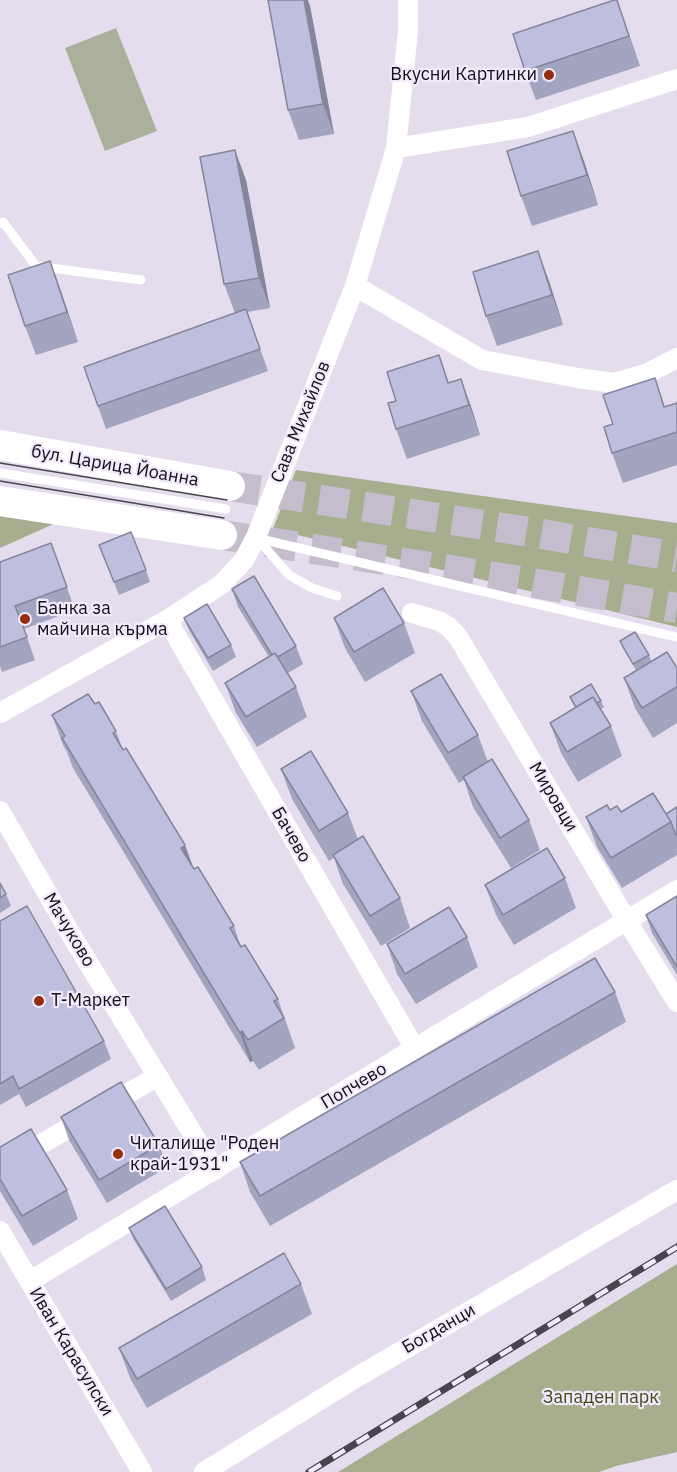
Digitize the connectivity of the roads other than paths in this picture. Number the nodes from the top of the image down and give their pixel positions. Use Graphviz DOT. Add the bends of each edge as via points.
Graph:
graph roads {
  1 [pos="408,0"];
  2 [pos="677,79"];
  3 [pos="396,148"];
  4 [pos="0,223"];
  5 [pos="141,279"];
  6 [pos="355,286"];
  7 [pos="677,358"];
  8 [pos="0,445"];
  9 [pos="0,473"];
  10 [pos="0,501"];
  11 [pos="226,510"];
  12 [pos="256,537"];
  13 [pos="337,597"];
  14 [pos="412,613"];
  15 [pos="167,620"];
  16 [pos="677,637"];
  17 [pos="0,713"];
  18 [pos="0,811"];
  19 [pos="677,890"];
  20 [pos="627,921"];
  21 [pos="677,1002"];
  22 [pos="415,1049"];
  23 [pos="158,1076"];
  24 [pos="0,1168"];
  25 [pos="215,1170"];
  26 [pos="677,1190"];
  27 [pos="0,1231"];
  28 [pos="30,1281"];
  29 [pos="142,1472"];
  30 [pos="204,1472"];
  1 -- 3 [label="street, Сава Михайлов"];
  2 -- 3 [label="street" via="528,127"];
  3 -- 6 [label="street, Сава Михайлов"];
  4 -- 5 [label="lane" via="36,266"];
  6 -- 7 [label="street" via="482,360 614,382 646,374"];
  6 -- 12 [label="street, Сава Михайлов"];
  8 -- 11 [label="main road, бул. Царица Йоанна"];
  9 -- 11 [label="lane"];
  10 -- 11 [label="main road"];
  12 -- 13 [label="lane" via="289,575"];
  12 -- 15 [label="street, Сава Михайлов" via="244,560 222,584"];
  12 -- 16 [label="lane"];
  14 -- 20 [label="street, Мировци" via="439,621 458,637"];
  15 -- 17 [label="street, Сава Михайлов"];
  15 -- 22 [label="street, Бачево"];
  18 -- 23 [label="street, Мачуково"];
  19 -- 20 [label="street, Попчево"];
  20 -- 21 [label="street, Мировци"];
  20 -- 22 [label="street, Попчево"];
  22 -- 25 [label="street, Попчево"];
  23 -- 24 [label="street"];
  23 -- 25 [label="street, Мачуково"];
  25 -- 28 [label="street, Попчево"];
  26 -- 30 [label="street, Богданци" via="357,1377"];
  27 -- 28 [label="street, Иван Карасулски"];
  28 -- 29 [label="street, Иван Карасулски"];
}
